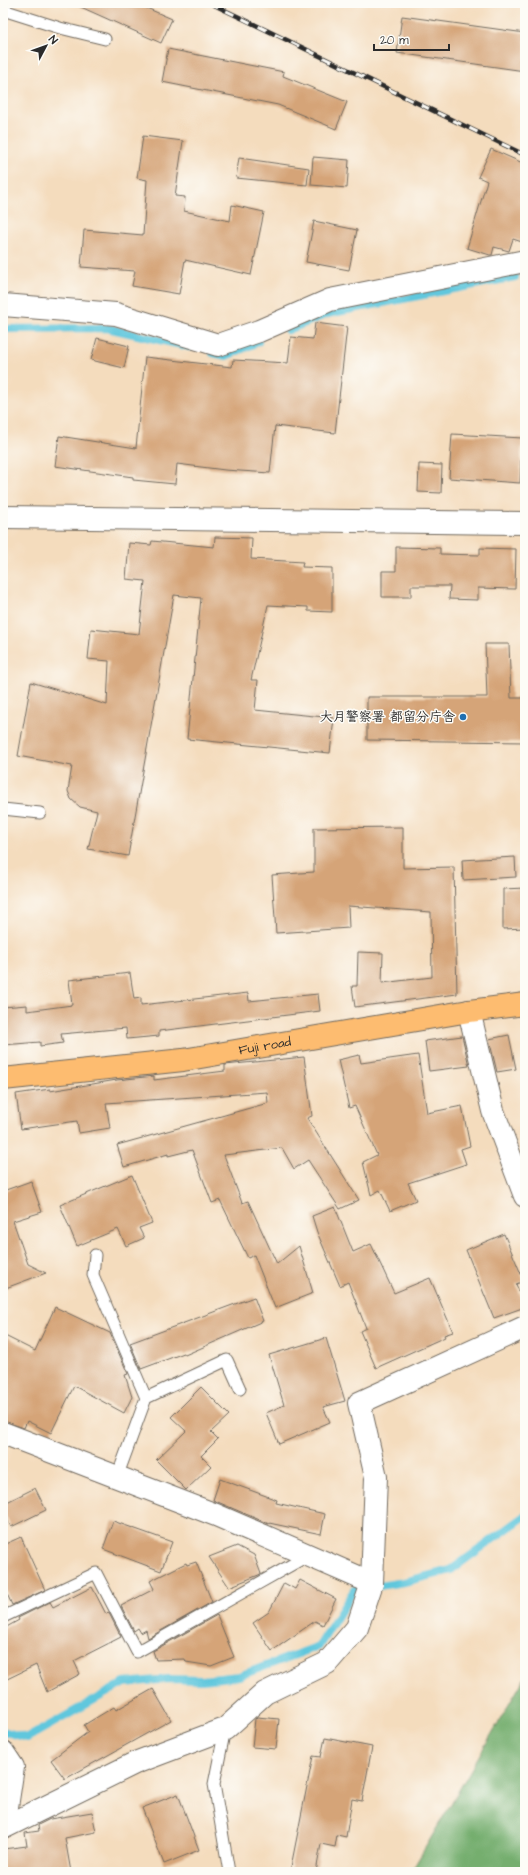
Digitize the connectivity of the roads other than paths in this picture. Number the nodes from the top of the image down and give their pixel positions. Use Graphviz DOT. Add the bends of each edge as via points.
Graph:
graph roads {
  1 [pos="3,10"];
  2 [pos="105,39"];
  3 [pos="525,261"];
  4 [pos="3,306"];
  5 [pos="3,517"];
  6 [pos="525,522"];
  7 [pos="3,810"];
  8 [pos="40,814"];
  9 [pos="525,1004"];
  10 [pos="469,1011"];
  11 [pos="3,1079"];
  12 [pos="525,1196"];
  13 [pos="95,1255"];
  14 [pos="525,1328"];
  15 [pos="240,1389"];
  16 [pos="146,1398"];
  17 [pos="3,1433"];
  18 [pos="117,1477"];
  19 [pos="309,1556"];
  20 [pos="372,1583"];
  21 [pos="3,1618"];
  22 [pos="224,1729"];
  23 [pos="3,1752"];
  24 [pos="4,1827"];
  25 [pos="229,1872"];
  1 -- 2 [label="lane"];
  3 -- 4 [label="street" via="330,300 259,331 218,345 116,314"];
  5 -- 6 [label="street"];
  7 -- 8 [label="lane"];
  9 -- 10 [label="highway, Fuji road"];
  10 -- 11 [label="highway, Fuji road" via="183,1060"];
  10 -- 12 [label="street" via="493,1111"];
  13 -- 16 [label="lane" via="94,1275"];
  14 -- 20 [label="street" via="359,1403 376,1477"];
  15 -- 16 [label="lane" via="227,1360"];
  16 -- 18 [label="lane"];
  17 -- 18 [label="street"];
  18 -- 19 [label="street" via="216,1515"];
  19 -- 20 [label="street"];
  19 -- 21 [label="lane" via="137,1652 96,1573"];
  20 -- 22 [label="street" via="358,1628 327,1663 265,1693"];
  22 -- 24 [label="street" via="135,1763"];
  22 -- 25 [label="lane" via="214,1784"];
  23 -- 24 [label="street" via="13,1767"];
}
